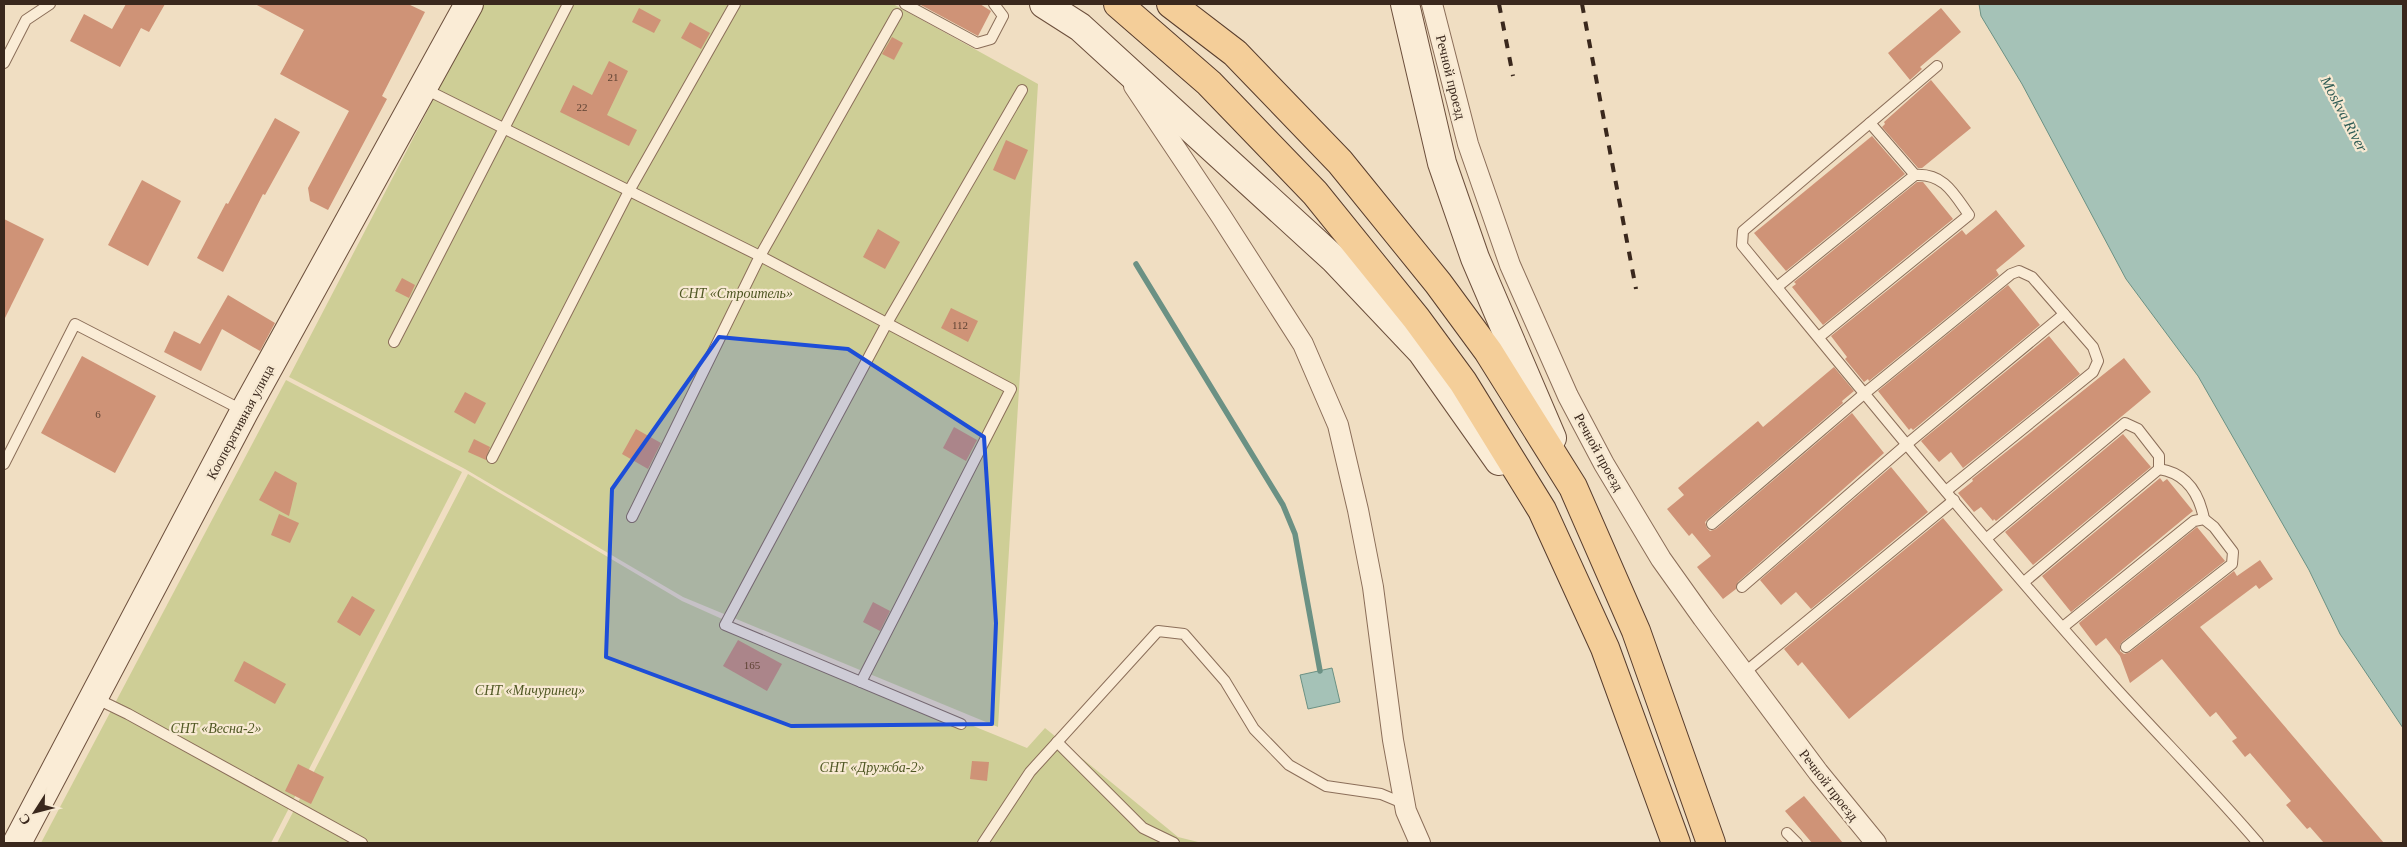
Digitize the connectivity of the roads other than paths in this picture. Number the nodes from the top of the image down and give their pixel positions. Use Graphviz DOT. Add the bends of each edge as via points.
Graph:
graph roads {
  1 [pos="50,4"];
  2 [pos="469,4"];
  3 [pos="568,4"];
  4 [pos="735,4"];
  5 [pos="904,4"];
  6 [pos="994,4"];
  7 [pos="1044,4"];
  8 [pos="1118,4"];
  9 [pos="1171,4"];
  10 [pos="1404,4"];
  11 [pos="1432,4"];
  12 [pos="897,14"];
  13 [pos="1118,62"];
  14 [pos="4,63"];
  15 [pos="1937,66"];
  16 [pos="422,88"];
  17 [pos="1022,90"];
  18 [pos="1870,123"];
  19 [pos="504,128"];
  20 [pos="1915,176"];
  21 [pos="630,192"];
  22 [pos="760,256"];
  23 [pos="1777,287"];
  24 [pos="2064,314"];
  25 [pos="887,323"];
  26 [pos="1819,337"];
  27 [pos="394,342"];
  28 [pos="1865,394"];
  29 [pos="244,412"];
  30 [pos="1907,444"];
  31 [pos="492,458"];
  32 [pos="4,464"];
  33 [pos="2159,469"];
  34 [pos="1573,488"];
  35 [pos="1946,491"];
  36 [pos="1954,500"];
  37 [pos="632,517"];
  38 [pos="2204,519"];
  39 [pos="1712,524"];
  40 [pos="1987,538"];
  41 [pos="1556,542"];
  42 [pos="2024,582"];
  43 [pos="1742,587"];
  44 [pos="2063,627"];
  45 [pos="2126,647"];
  46 [pos="1744,673"];
  47 [pos="861,682"];
  48 [pos="93,697"];
  49 [pos="961,724"];
  50 [pos="1057,742"];
  51 [pos="1405,804"];
  52 [pos="1787,833"];
  53 [pos="1710,838"];
  54 [pos="15,842"];
  55 [pos="1676,842"];
  56 [pos="362,843"];
  57 [pos="983,843"];
  58 [pos="1174,843"];
  59 [pos="1420,843"];
  60 [pos="1797,843"];
  61 [pos="1876,843"];
  62 [pos="2258,843"];
  1 -- 14 [label="lane" via="26,20"];
  2 -- 16 [label="main road, Кооперативная улица"];
  3 -- 19 [label="lane"];
  4 -- 21 [label="lane"];
  5 -- 6 [label="lane" via="977,43 991,39 1003,16"];
  7 -- 13 [label="main road" via="1080,27"];
  8 -- 41 [label="main road" via="1209,84 1315,193 1416,318 1468,390 1542,510"];
  9 -- 34 [label="main road" via="1235,53 1340,162 1438,283 1488,351"];
  10 -- 34 [label="main road" via="1442,163 1475,258"];
  11 -- 46 [label="street, Речной проезд" via="1471,153 1510,265 1568,396 1661,559"];
  12 -- 22 [label="lane"];
  13 -- 41 [label="main road" via="1334,259 1422,352"];
  13 -- 51 [label="street" via="1303,344 1338,425 1373,587 1393,740"];
  15 -- 18 [label="lane"];
  16 -- 19 [label="lane"];
  16 -- 29 [label="main road, Кооперативная улица"];
  17 -- 25 [label="lane"];
  18 -- 20 [label="lane"];
  18 -- 23 [label="lane" via="1742,231 1742,245"];
  19 -- 21 [label="lane"];
  19 -- 27 [label="lane"];
  20 -- 23 [label="lane"];
  20 -- 26 [label="lane" via="1926,174 1942,180 1970,215"];
  21 -- 22 [label="lane"];
  21 -- 31 [label="lane"];
  22 -- 25 [label="lane"];
  22 -- 37 [label="lane"];
  23 -- 26 [label="lane"];
  24 -- 28 [label="lane" via="2032,277 2020,271 2011,274"];
  24 -- 30 [label="lane"];
  24 -- 35 [label="lane" via="2093,348 2098,361 2093,372"];
  25 -- 47 [label="lane" via="1011,389"];
  25 -- 47 [label="lane" via="725,625"];
  26 -- 28 [label="lane"];
  28 -- 30 [label="lane"];
  28 -- 39 [label="lane"];
  29 -- 32 [label="lane" via="75,324"];
  29 -- 48 [label="main road, Кооперативная улица"];
  30 -- 35 [label="lane"];
  30 -- 43 [label="lane"];
  33 -- 38 [label="lane" via="2173,471 2198,496"];
  33 -- 40 [label="lane" via="2159,456 2138,429 2125,423"];
  33 -- 42 [label="lane"];
  34 -- 53 [label="main road" via="1636,631"];
  35 -- 36 [label="lane"];
  36 -- 40 [label="lane"];
  36 -- 46 [label="lane"];
  38 -- 44 [label="lane" via="2194,521"];
  38 -- 45 [label="lane" via="2233,552 2232,564"];
  40 -- 42 [label="lane"];
  41 -- 55 [label="main road" via="1605,648"];
  42 -- 44 [label="lane"];
  44 -- 62 [label="lane"];
  46 -- 61 [label="street, Речной проезд"];
  47 -- 49 [label="lane"];
  48 -- 54 [label="main road, Кооперативная улица"];
  48 -- 56 [label="lane"];
  50 -- 51 [label="lane" via="1158,631 1184,634 1226,681 1254,729 1289,765 1326,786 1380,794"];
  50 -- 57 [label="lane" via="1030,772"];
  50 -- 58 [label="lane" via="1143,828"];
  51 -- 59 [label="street"];
  52 -- 60 [label="lane"];
}
